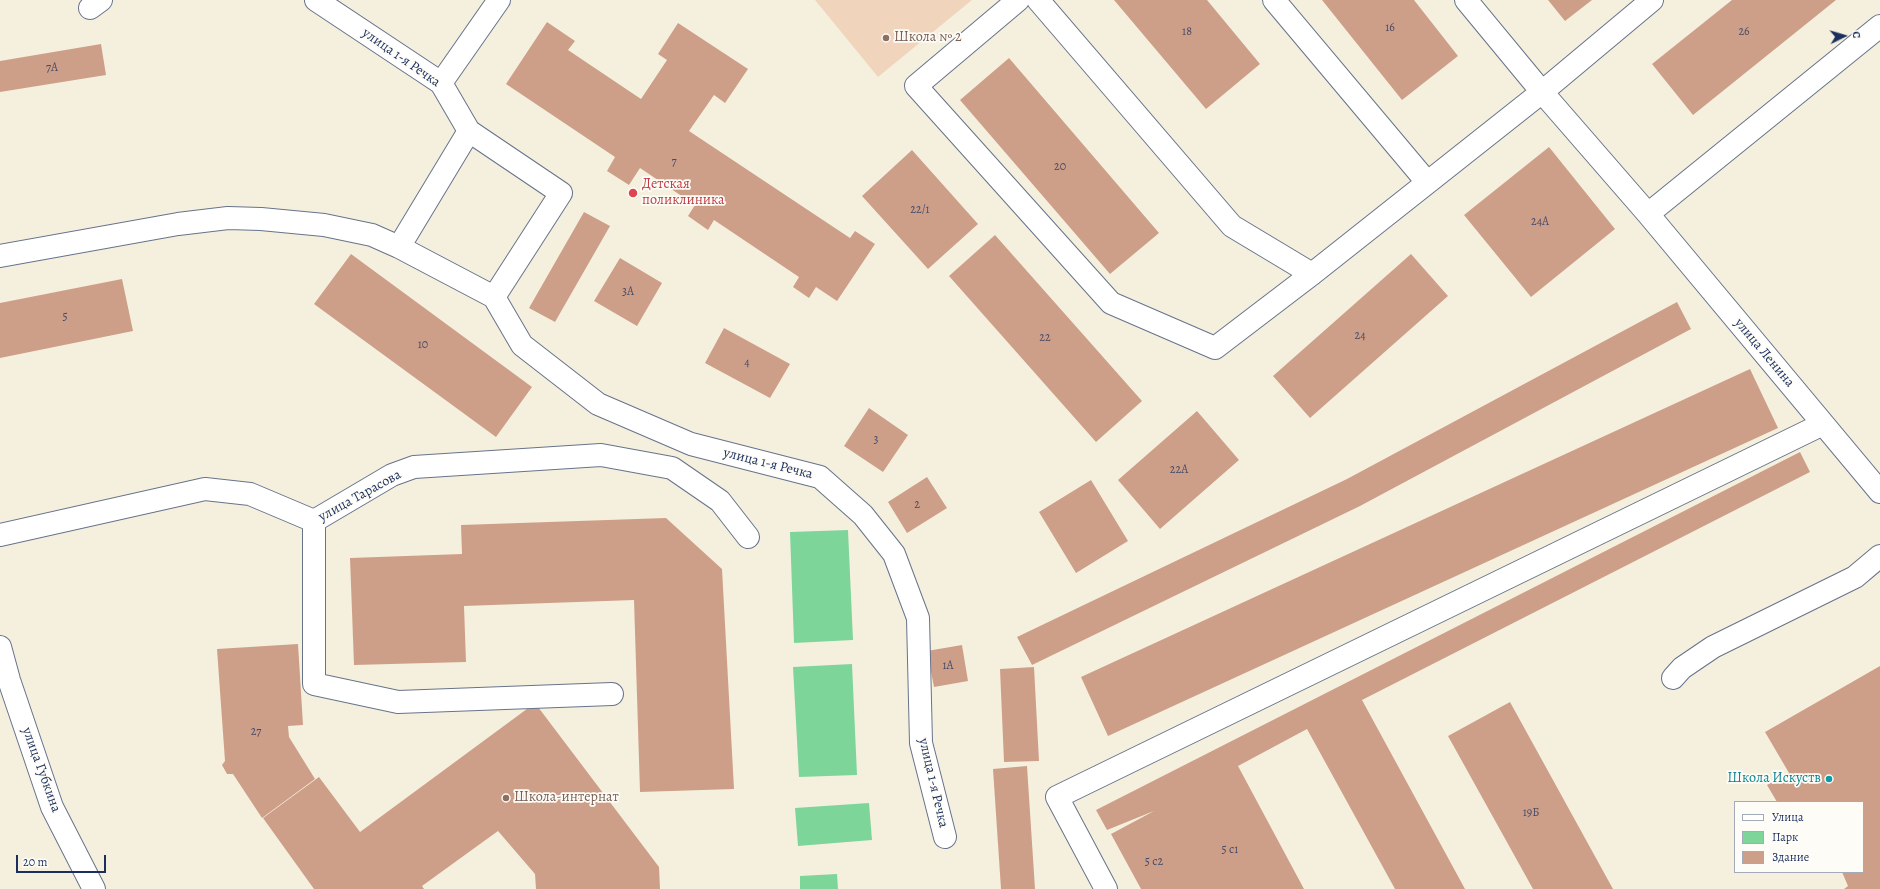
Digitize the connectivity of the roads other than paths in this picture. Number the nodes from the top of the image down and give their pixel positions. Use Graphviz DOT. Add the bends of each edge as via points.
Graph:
graph roads {
  1 [pos="316,0"];
  2 [pos="499,0"];
  3 [pos="1018,0"];
  4 [pos="1038,0"];
  5 [pos="1274,0"];
  6 [pos="1466,0"];
  7 [pos="1652,0"];
  8 [pos="1880,26"];
  9 [pos="441,83"];
  10 [pos="1542,92"];
  11 [pos="469,130"];
  12 [pos="1427,182"];
  13 [pos="1648,214"];
  14 [pos="399,247"];
  15 [pos="0,256"];
  16 [pos="1312,274"];
  17 [pos="494,298"];
  18 [pos="1823,424"];
  19 [pos="1880,492"];
  20 [pos="314,521"];
  21 [pos="0,535"];
  22 [pos="748,537"];
  23 [pos="1880,556"];
  24 [pos="0,647"];
  25 [pos="1673,678"];
  26 [pos="612,694"];
  27 [pos="945,837"];
  28 [pos="94,889"];
  29 [pos="1106,889"];
  1 -- 9 [label="street, улица 1-я Речка"];
  2 -- 9 [label="street"];
  3 -- 16 [label="street" via="916,86 1111,303 1215,348"];
  4 -- 16 [label="street" via="1232,226"];
  5 -- 12 [label="street"];
  6 -- 10 [label="street, улица Ленина"];
  7 -- 10 [label="street"];
  8 -- 13 [label="street"];
  9 -- 11 [label="street, улица 1-я Речка"];
  10 -- 12 [label="street"];
  10 -- 13 [label="street, улица Ленина"];
  11 -- 14 [label="street"];
  11 -- 17 [label="street" via="561,193"];
  12 -- 16 [label="street"];
  13 -- 18 [label="street, улица Ленина"];
  14 -- 15 [label="street" via="372,235 324,225 228,218 178,224"];
  14 -- 17 [label="street"];
  17 -- 27 [label="street, улица 1-я Речка" via="522,345 598,404 691,444 820,477 864,516 894,554 918,618 921,742"];
  18 -- 19 [label="street, улица Ленина"];
  18 -- 29 [label="street" via="1057,797"];
  20 -- 21 [label="street, улица Тарасова" via="250,494 205,490"];
  20 -- 22 [label="street, улица Тарасова" via="392,475 414,467 601,456 672,468 720,502"];
  20 -- 26 [label="street" via="314,684 398,702"];
  23 -- 25 [label="street" via="1855,577 1713,647 1682,668"];
  24 -- 28 [label="street, улица Губкина" via="52,807"];
}
